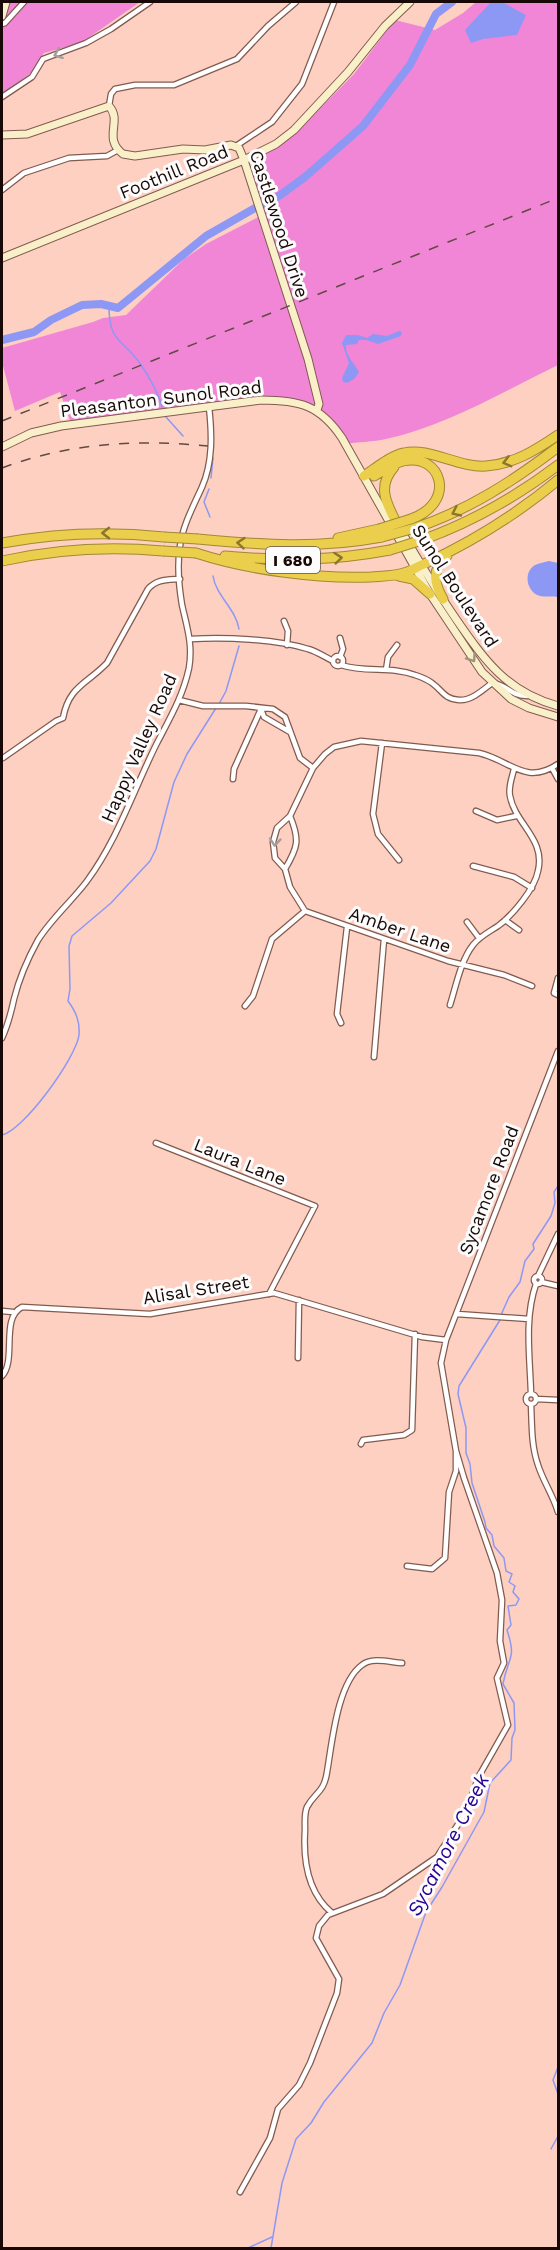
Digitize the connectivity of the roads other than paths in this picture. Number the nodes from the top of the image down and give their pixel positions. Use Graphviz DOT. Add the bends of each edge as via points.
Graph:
graph roads {
  1 [pos="6,2"];
  2 [pos="24,2"];
  3 [pos="150,2"];
  4 [pos="296,2"];
  5 [pos="334,2"];
  6 [pos="410,2"];
  7 [pos="2,16"];
  8 [pos="2,24"];
  9 [pos="2,97"];
  10 [pos="109,106"];
  11 [pos="2,135"];
  12 [pos="236,146"];
  13 [pos="118,150"];
  14 [pos="244,160"];
  15 [pos="2,190"];
  16 [pos="2,258"];
  17 [pos="209,407"];
  18 [pos="317,410"];
  19 [pos="558,435"];
  20 [pos="2,447"];
  21 [pos="558,447"];
  22 [pos="400,462"];
  23 [pos="558,465"];
  24 [pos="365,478"];
  25 [pos="558,480"];
  26 [pos="395,520"];
  27 [pos="381,533"];
  28 [pos="2,543"];
  29 [pos="455,549"];
  30 [pos="196,553"];
  31 [pos="2,561"];
  32 [pos="418,566"];
  33 [pos="361,577"];
  34 [pos="180,579"];
  35 [pos="430,594"];
  36 [pos="442,599"];
  37 [pos="284,621"];
  38 [pos="340,638"];
  39 [pos="191,639"];
  40 [pos="287,645"];
  41 [pos="397,645"];
  42 [pos="340,657"];
  43 [pos="333,661"];
  44 [pos="341,665"];
  45 [pos="386,670"];
  46 [pos="492,683"];
  47 [pos="530,696"];
  48 [pos="179,700"];
  49 [pos="558,706"];
  50 [pos="261,709"];
  51 [pos="558,717"];
  52 [pos="290,732"];
  53 [pos="382,743"];
  54 [pos="3,758"];
  55 [pos="558,764"];
  56 [pos="313,768"];
  57 [pos="552,768"];
  58 [pos="514,769"];
  59 [pos="233,779"];
  60 [pos="558,779"];
  61 [pos="476,811"];
  62 [pos="290,816"];
  63 [pos="516,816"];
  64 [pos="399,860"];
  65 [pos="473,866"];
  66 [pos="285,868"];
  67 [pos="532,888"];
  68 [pos="304,911"];
  69 [pos="505,920"];
  70 [pos="467,922"];
  71 [pos="347,927"];
  72 [pos="519,930"];
  73 [pos="479,938"];
  74 [pos="384,939"];
  75 [pos="463,966"];
  76 [pos="558,978"];
  77 [pos="532,986"];
  78 [pos="556,994"];
  79 [pos="450,1005"];
  80 [pos="245,1006"];
  81 [pos="341,1023"];
  82 [pos="2,1038"];
  83 [pos="558,1051"];
  84 [pos="374,1056"];
  85 [pos="156,1143"];
  86 [pos="558,1234"];
  87 [pos="538,1281"];
  88 [pos="558,1286"];
  89 [pos="269,1294"];
  90 [pos="298,1300"];
  91 [pos="2,1311"];
  92 [pos="13,1312"];
  93 [pos="457,1314"];
  94 [pos="529,1319"];
  95 [pos="415,1334"];
  96 [pos="446,1340"];
  97 [pos="298,1358"];
  98 [pos="2,1376"];
  99 [pos="531,1394"];
  100 [pos="536,1399"];
  101 [pos="558,1400"];
  102 [pos="531,1404"];
  103 [pos="361,1444"];
  104 [pos="456,1451"];
  105 [pos="556,1493"];
  106 [pos="558,1512"];
  107 [pos="407,1566"];
  108 [pos="402,1663"];
  109 [pos="332,1913"];
  110 [pos="240,2193"];
  1 -- 7 [label="main road"];
  2 -- 8 [label="street"];
  3 -- 9 [label="street, one-way" via="86,44 43,59 32,77"];
  4 -- 10 [label="street" via="237,59 174,85 120,87 111,94"];
  5 -- 12 [label="street" via="302,84 272,122"];
  6 -- 14 [label="main road, Foothill Road" via="294,130"];
  10 -- 11 [label="main road" via="27,134"];
  10 -- 13 [label="main road" via="114,111 113,139"];
  12 -- 13 [label="main road, Castlewood Drive" via="135,156"];
  12 -- 14 [label="main road, Castlewood Drive"];
  13 -- 15 [label="street" via="108,156 69,158 24,173"];
  14 -- 16 [label="main road, Foothill Road"];
  14 -- 18 [label="main road, Castlewood Drive" via="308,359 319,404"];
  17 -- 18 [label="main road, Pleasanton Sunol Road" via="278,400"];
  17 -- 20 [label="main road, Pleasanton Sunol Road" via="46,428"];
  17 -- 34 [label="street, Happy Valley Road" via="209,461 183,528"];
  18 -- 24 [label="main road" via="334,426"];
  19 -- 24 [label="highway, one-way" via="519,458 496,465 472,466 413,452 397,456"];
  21 -- 27 [label="highway, one-way, bridge" via="485,498 442,519"];
  22 -- 24 [label="highway"];
  22 -- 26 [label="highway" via="388,473 383,489"];
  22 -- 27 [label="highway, bridge" via="417,460 425,464 437,475 439,494 433,507"];
  30 -- 23 [label="highway, I 680, one-way, bridge" via="292,561 390,550 470,521"];
  24 -- 26 [label="main road, Sunol Boulevard"];
  24 -- 32 [label="main road, Sunol Boulevard"];
  25 -- 29 [label="highway" via="504,521"];
  26 -- 32 [label="main road, Sunol Boulevard"];
  27 -- 28 [label="highway, I 680, one-way, bridge" via="268,545 117,533 77,533"];
  29 -- 32 [label="highway"];
  29 -- 36 [label="highway" via="435,572"];
  30 -- 31 [label="highway, I 680, bridge" via="79,549"];
  30 -- 33 [label="highway" via="298,574"];
  32 -- 33 [label="highway" via="401,574"];
  32 -- 35 [label="main road, Sunol Boulevard"];
  32 -- 36 [label="main road, Sunol Boulevard"];
  33 -- 35 [label="highway" via="407,577"];
  34 -- 39 [label="street, Happy Valley Road"];
  34 -- 54 [label="street" via="159,581 148,589 107,663 69,697 63,718"];
  35 -- 46 [label="main road, Sunol Boulevard, one-way"];
  36 -- 47 [label="main road, Sunol Boulevard" via="489,665"];
  37 -- 40 [label="street"];
  38 -- 42 [label="street"];
  39 -- 40 [label="street"];
  39 -- 48 [label="street, Happy Valley Road" via="189,665"];
  40 -- 43 [label="street" via="309,649"];
  41 -- 45 [label="street" via="387,657"];
  42 -- 43 [label="street"];
  42 -- 44 [label="street"];
  43 -- 44 [label="street" via="336,666"];
  44 -- 45 [label="street"];
  45 -- 46 [label="street" via="414,674 432,683 445,697 462,700"];
  46 -- 47 [label="street, Sunol Boulevard" via="502,684 515,695"];
  46 -- 51 [label="main road, Sunol Boulevard" via="517,702"];
  47 -- 49 [label="main road, Sunol Boulevard"];
  48 -- 50 [label="street"];
  48 -- 82 [label="street, Happy Valley Road" via="110,845 33,951"];
  50 -- 52 [label="street" via="264,717"];
  50 -- 52 [label="street" via="273,709 285,717"];
  50 -- 59 [label="street"];
  52 -- 56 [label="street" via="300,758"];
  53 -- 56 [label="street" via="361,741 334,747"];
  53 -- 58 [label="street" via="479,753"];
  53 -- 64 [label="street" via="373,814 378,834"];
  55 -- 57 [label="street"];
  56 -- 62 [label="street"];
  57 -- 58 [label="street" via="537,773"];
  57 -- 60 [label="street"];
  58 -- 63 [label="street" via="509,795"];
  61 -- 63 [label="street" via="497,820"];
  62 -- 66 [label="street" via="298,844"];
  62 -- 66 [label="street, one-way" via="277,828 273,842 275,858"];
  63 -- 67 [label="street" via="530,832 539,852"];
  65 -- 67 [label="street" via="514,877"];
  66 -- 68 [label="street" via="290,887"];
  67 -- 69 [label="street"];
  68 -- 71 [label="street, Amber Lane"];
  68 -- 80 [label="street" via="272,939 253,996"];
  69 -- 72 [label="street"];
  69 -- 73 [label="street"];
  70 -- 73 [label="street"];
  71 -- 74 [label="street, Amber Lane"];
  71 -- 81 [label="street" via="337,1014"];
  73 -- 75 [label="street"];
  74 -- 75 [label="street, Amber Lane"];
  74 -- 84 [label="street"];
  75 -- 77 [label="street, Amber Lane"];
  75 -- 79 [label="street"];
  76 -- 78 [label="street"];
  83 -- 93 [label="street, Sycamore Road"];
  85 -- 89 [label="street, Laura Lane" via="315,1206"];
  86 -- 87 [label="street"];
  87 -- 88 [label="street"];
  87 -- 94 [label="street"];
  89 -- 90 [label="street, Alisal Street"];
  89 -- 92 [label="street, Alisal Street" via="150,1314 31,1306"];
  90 -- 95 [label="street, Alisal Street"];
  90 -- 97 [label="street"];
  91 -- 92 [label="street, Alisal Street"];
  92 -- 98 [label="street" via="7,1328 6,1368"];
  93 -- 94 [label="street"];
  93 -- 96 [label="street, Sycamore Road"];
  94 -- 99 [label="street"];
  95 -- 96 [label="street, Alisal Street"];
  95 -- 103 [label="street" via="412,1430 404,1435 363,1440"];
  96 -- 104 [label="street, Sycamore Road" via="441,1363"];
  99 -- 100 [label="street"];
  99 -- 102 [label="street" via="526,1399"];
  100 -- 101 [label="street"];
  100 -- 102 [label="street"];
  102 -- 105 [label="street" via="536,1458"];
  104 -- 107 [label="street" via="445,1558 432,1569"];
  104 -- 109 [label="street" via="497,1573 504,1663 497,1678 508,1725 479,1776 466,1812 437,1857 383,1893"];
  105 -- 106 [label="street"];
  108 -- 109 [label="street" via="372,1661 357,1669 348,1683 334,1725 324,1787 307,1808 303,1855 320,1903"];
  109 -- 110 [label="street" via="319,1926 316,1938 339,1979 337,1993 310,2063 299,2085 278,2109 270,2138"];
}
